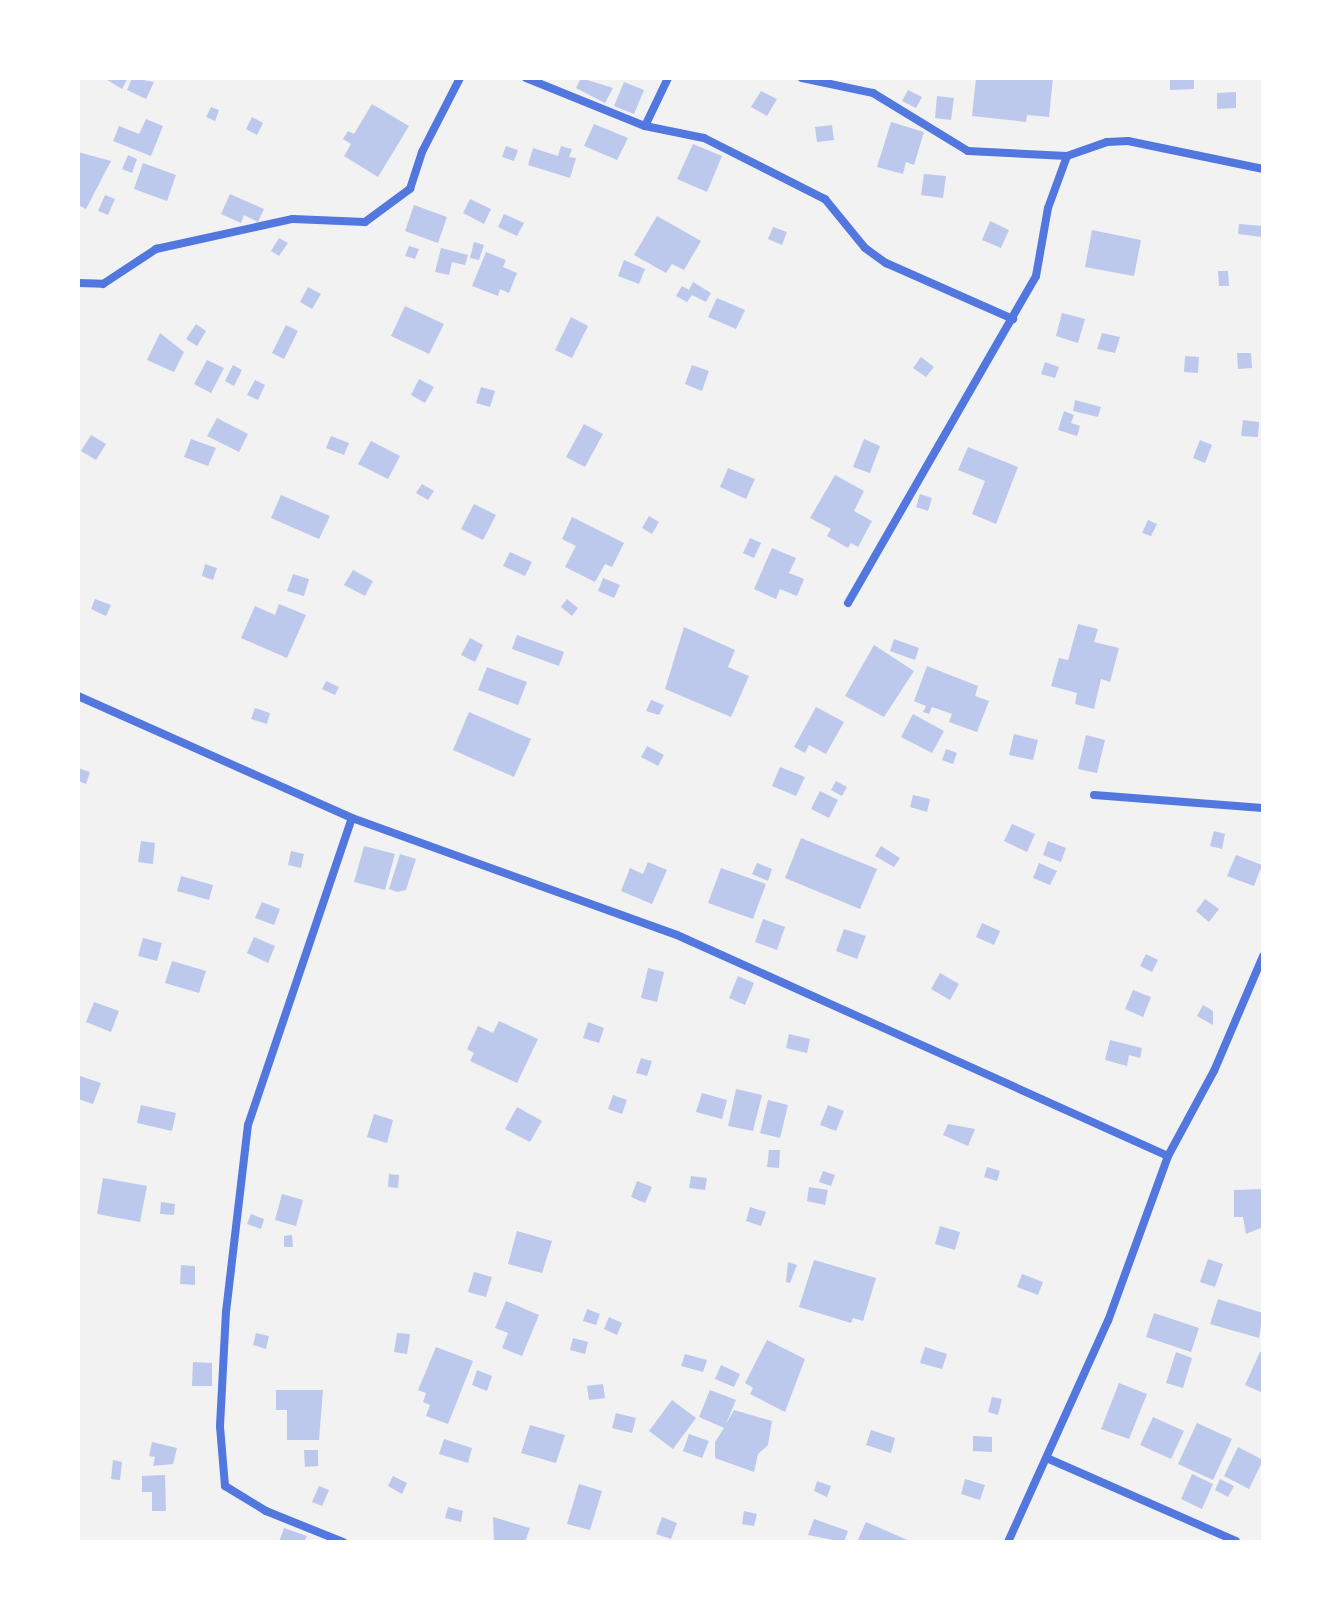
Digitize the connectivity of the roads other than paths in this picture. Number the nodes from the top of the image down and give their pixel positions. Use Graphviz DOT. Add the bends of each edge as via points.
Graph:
graph roads {
  1 [pos="460,78"];
  2 [pos="526,78"];
  3 [pos="668,78"];
  4 [pos="802,78"];
  5 [pos="645,126"];
  6 [pos="1067,156"];
  7 [pos="1263,169"];
  8 [pos="78,283"];
  9 [pos="1013,319"];
  10 [pos="848,603"];
  11 [pos="78,696"];
  12 [pos="1094,795"];
  13 [pos="1263,808"];
  14 [pos="352,818"];
  15 [pos="1263,956"];
  16 [pos="1168,1156"];
  17 [pos="1049,1459"];
  18 [pos="1236,1541"];
  19 [pos="343,1542"];
  20 [pos="1008,1542"];
  1 -- 8 [label="street" via="422,152 410,189 365,222 293,219 156,249 103,284"];
  2 -- 5 [label="street"];
  3 -- 5 [label="street"];
  4 -- 6 [label="street" via="873,93 968,151"];
  5 -- 9 [label="street" via="704,138 825,199 865,248 886,263"];
  6 -- 7 [label="street" via="1107,142 1128,141"];
  6 -- 9 [label="street" via="1048,208 1036,276"];
  9 -- 10 [label="street"];
  11 -- 14 [label="street"];
  12 -- 13 [label="street"];
  14 -- 16 [label="street" via="677,935"];
  14 -- 19 [label="street" via="248,1125 226,1312 220,1426 225,1486 266,1511"];
  15 -- 16 [label="street" via="1214,1071"];
  16 -- 17 [label="street" via="1108,1321"];
  17 -- 18 [label="street"];
  17 -- 20 [label="street"];
}
